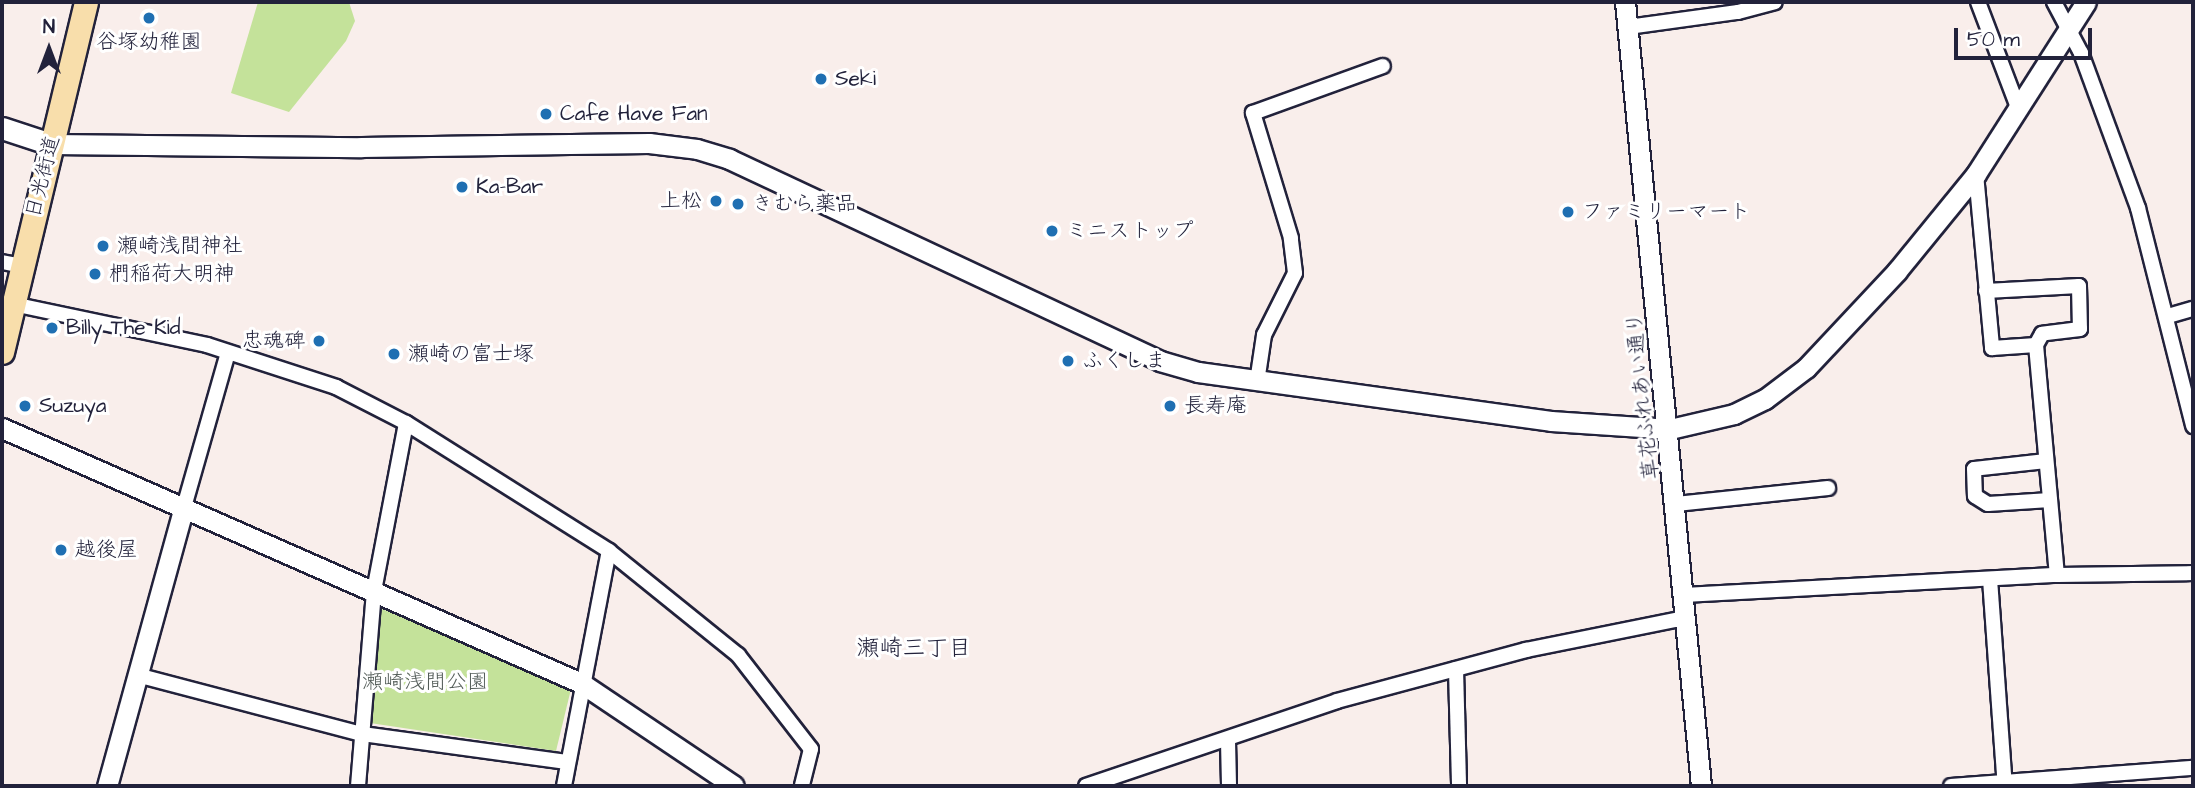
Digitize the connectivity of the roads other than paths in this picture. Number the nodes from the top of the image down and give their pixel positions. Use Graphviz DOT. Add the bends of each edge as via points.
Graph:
graph roads {
  1 [pos="86,2"];
  2 [pos="1625,2"];
  3 [pos="1775,2"];
  4 [pos="1978,2"];
  5 [pos="2054,2"];
  6 [pos="2086,2"];
  7 [pos="1628,27"];
  8 [pos="2068,30"];
  9 [pos="1383,66"];
  10 [pos="2019,110"];
  11 [pos="2,128"];
  12 [pos="51,144"];
  13 [pos="1976,174"];
  14 [pos="12,264"];
  15 [pos="1986,291"];
  16 [pos="13,304"];
  17 [pos="2193,309"];
  18 [pos="2168,316"];
  19 [pos="2036,345"];
  20 [pos="2,352"];
  21 [pos="228,353"];
  22 [pos="1257,382"];
  23 [pos="406,422"];
  24 [pos="2193,426"];
  25 [pos="2,428"];
  26 [pos="1670,429"];
  27 [pos="2046,461"];
  28 [pos="1828,488"];
  29 [pos="2050,500"];
  30 [pos="1676,505"];
  31 [pos="184,507"];
  32 [pos="608,551"];
  33 [pos="2193,573"];
  34 [pos="2057,575"];
  35 [pos="1990,579"];
  36 [pos="374,591"];
  37 [pos="1684,595"];
  38 [pos="1685,618"];
  39 [pos="1455,669"];
  40 [pos="137,675"];
  41 [pos="581,683"];
  42 [pos="362,734"];
  43 [pos="1228,741"];
  44 [pos="567,762"];
  45 [pos="2193,768"];
  46 [pos="2005,784"];
  47 [pos="107,786"];
  48 [pos="358,786"];
  49 [pos="564,786"];
  50 [pos="734,786"];
  51 [pos="802,786"];
  52 [pos="1086,786"];
  53 [pos="1229,786"];
  54 [pos="1459,786"];
  55 [pos="1702,786"];
  56 [pos="1951,786"];
  1 -- 12 [label="main road, 日光街道"];
  2 -- 7 [label="street, 草花ふれあい通り"];
  3 -- 7 [label="street" via="1738,12"];
  4 -- 10 [label="street"];
  5 -- 8 [label="street"];
  6 -- 8 [label="street"];
  7 -- 26 [label="street, 草花ふれあい通り"];
  8 -- 10 [label="street"];
  8 -- 18 [label="street" via="2127,175"];
  9 -- 22 [label="street" via="1253,113 1287,226 1295,273 1264,335"];
  10 -- 13 [label="street"];
  11 -- 12 [label="main road"];
  12 -- 14 [label="main road, 日光街道"];
  12 -- 22 [label="street" via="361,147 649,143 697,149 729,159 1160,361"];
  13 -- 15 [label="street"];
  13 -- 26 [label="street" via="1897,271 1806,368 1765,399 1734,414"];
  14 -- 16 [label="main road, 日光街道"];
  15 -- 19 [label="street" via="1992,348"];
  15 -- 19 [label="street" via="2079,286 2080,329 2042,334"];
  16 -- 20 [label="main road, 日光街道"];
  16 -- 21 [label="street"];
  17 -- 18 [label="street"];
  18 -- 24 [label="street"];
  19 -- 27 [label="street"];
  21 -- 23 [label="street" via="336,387"];
  21 -- 31 [label="street"];
  22 -- 26 [label="street" via="1551,421"];
  23 -- 32 [label="street"];
  23 -- 36 [label="street"];
  25 -- 31 [label="street"];
  26 -- 30 [label="street, 草花ふれあい通り"];
  27 -- 29 [label="street"];
  27 -- 29 [label="street" via="1974,469 1975,496 1988,505"];
  28 -- 30 [label="street"];
  29 -- 34 [label="street"];
  30 -- 37 [label="street, 草花ふれあい通り"];
  31 -- 36 [label="street"];
  31 -- 40 [label="street"];
  32 -- 41 [label="street"];
  32 -- 51 [label="street" via="737,656 811,749"];
  33 -- 34 [label="street"];
  34 -- 35 [label="street"];
  35 -- 37 [label="street"];
  35 -- 46 [label="street"];
  36 -- 41 [label="street"];
  36 -- 42 [label="street"];
  37 -- 38 [label="street, 草花ふれあい通り"];
  38 -- 39 [label="street"];
  38 -- 55 [label="street, 草花ふれあい通り"];
  39 -- 43 [label="street" via="1338,701"];
  39 -- 54 [label="street"];
  40 -- 42 [label="street"];
  40 -- 47 [label="street"];
  41 -- 44 [label="street"];
  41 -- 50 [label="street"];
  42 -- 44 [label="street"];
  42 -- 48 [label="street"];
  43 -- 52 [label="street"];
  43 -- 53 [label="street"];
  44 -- 49 [label="street"];
  45 -- 46 [label="street"];
  46 -- 56 [label="street"];
}
